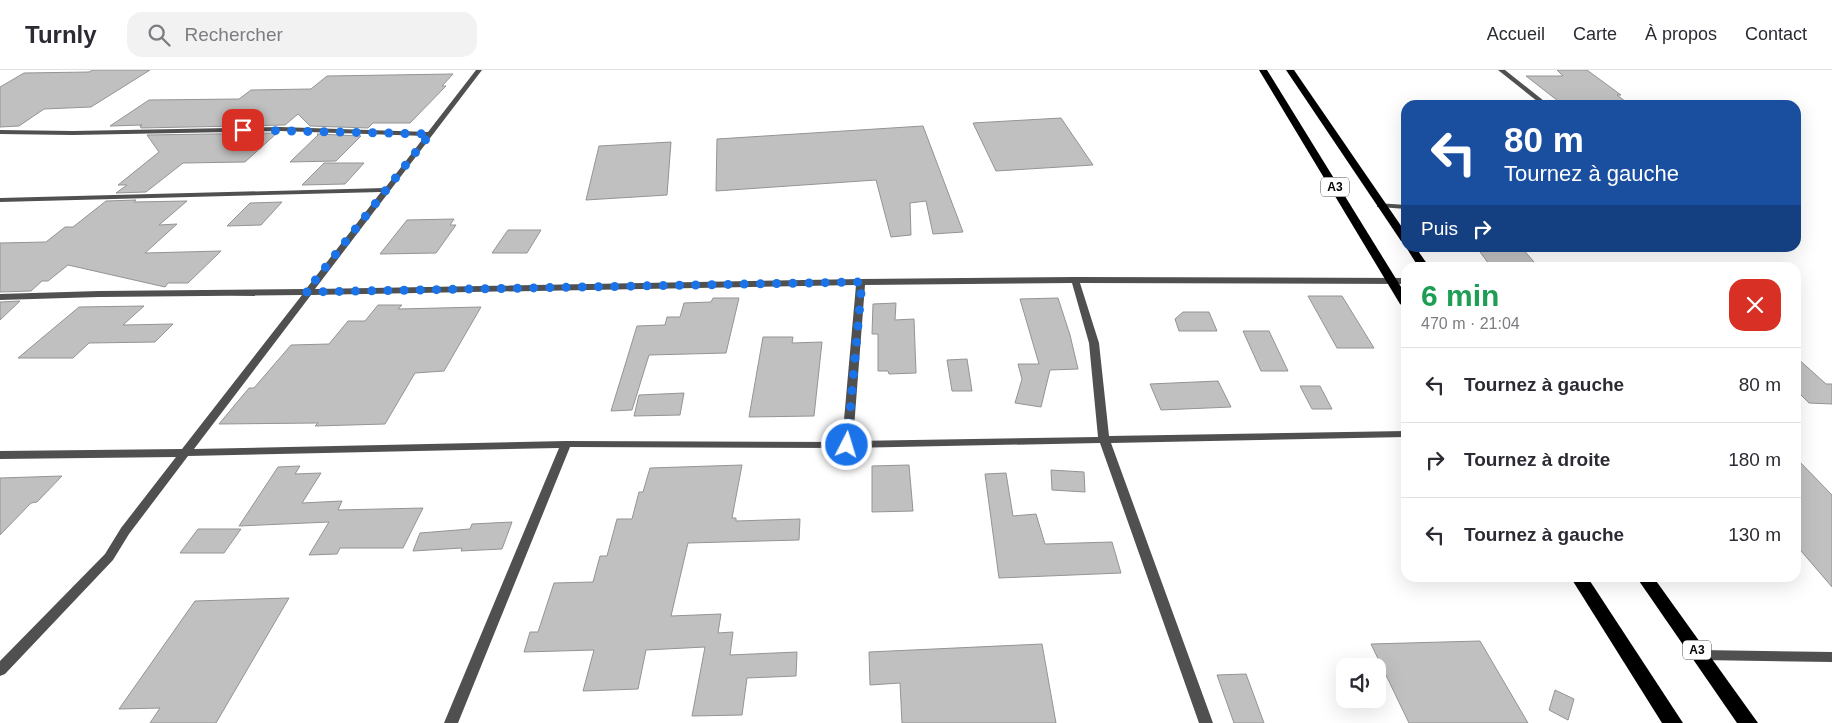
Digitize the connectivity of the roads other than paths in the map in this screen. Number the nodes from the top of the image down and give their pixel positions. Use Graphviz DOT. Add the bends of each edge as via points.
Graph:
graph roads {
  1 [pos="479,70"];
  2 [pos="1263,70"];
  3 [pos="1290,70"];
  4 [pos="1501,70"];
  5 [pos="1540,100"];
  6 [pos="0,132"];
  7 [pos="430,134"];
  8 [pos="386,190"];
  9 [pos="0,200"];
  10 [pos="1380,205"];
  11 [pos="1401,207"];
  12 [pos="1401,234"];
  13 [pos="1075,280"];
  14 [pos="1392,281"];
  15 [pos="1401,281"];
  16 [pos="862,282"];
  17 [pos="306,292"];
  18 [pos="1401,296"];
  19 [pos="0,297"];
  20 [pos="1401,434"];
  21 [pos="1104,439"];
  22 [pos="566,444"];
  23 [pos="847,445"];
  24 [pos="184,454"];
  25 [pos="0,455"];
  26 [pos="1582,582"];
  27 [pos="1649,582"];
  28 [pos="1700,654"];
  29 [pos="1832,657"];
  30 [pos="0,670"];
  31 [pos="451,723"];
  32 [pos="1206,723"];
  33 [pos="1673,723"];
  34 [pos="1748,723"];
  1 -- 7 [label="street"];
  2 -- 14 [label="highway, A3"];
  3 -- 10 [label="highway, A3"];
  4 -- 5 [label="street"];
  6 -- 7 [label="street" via="280,129"];
  7 -- 8 [label="street"];
  8 -- 9 [label="street"];
  8 -- 17 [label="street"];
  10 -- 11 [label="street"];
  10 -- 12 [label="highway, A3"];
  13 -- 14 [label="street"];
  13 -- 16 [label="street"];
  13 -- 21 [label="street" via="1094,343"];
  14 -- 15 [label="street"];
  14 -- 18 [label="highway, A3"];
  16 -- 17 [label="street"];
  16 -- 23 [label="street"];
  17 -- 19 [label="street"];
  17 -- 24 [label="street"];
  20 -- 21 [label="street"];
  21 -- 23 [label="street"];
  21 -- 32 [label="street"];
  22 -- 23 [label="street"];
  22 -- 24 [label="street"];
  22 -- 31 [label="street"];
  24 -- 25 [label="street"];
  24 -- 30 [label="street" via="109,557"];
  26 -- 33 [label="highway"];
  27 -- 28 [label="highway, A3"];
  28 -- 29 [label="street"];
  28 -- 34 [label="highway, A3"];
}
